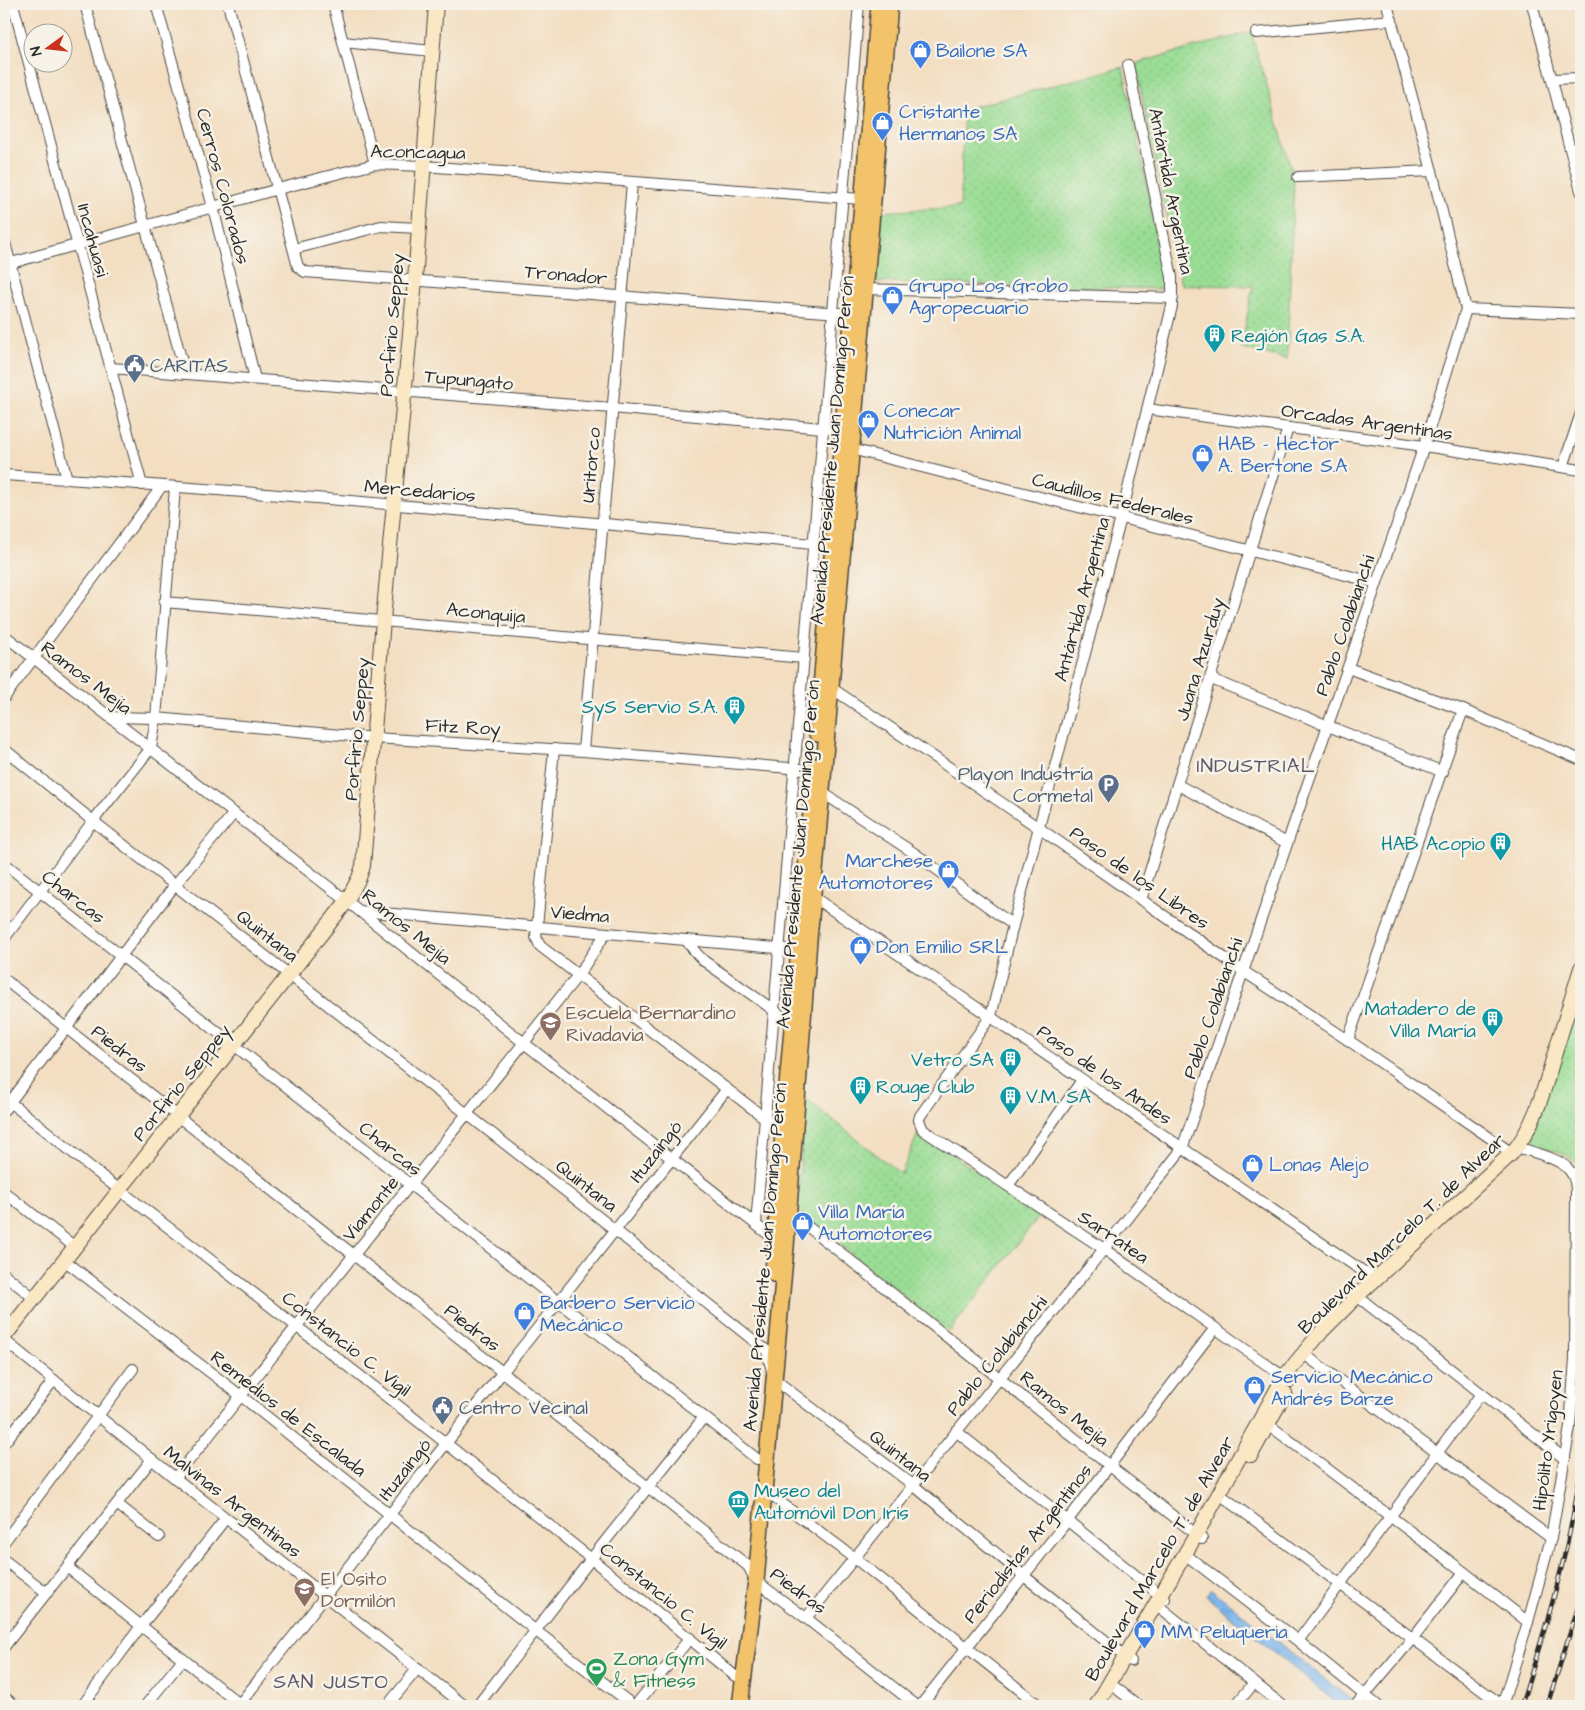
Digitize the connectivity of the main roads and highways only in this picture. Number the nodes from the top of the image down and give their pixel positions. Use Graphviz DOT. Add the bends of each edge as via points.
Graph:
graph roads {
  1 [pos="436,4"];
  2 [pos="879,4"];
  3 [pos="890,4"];
  4 [pos="846,448"];
  5 [pos="826,685"];
  6 [pos="1581,968"];
  7 [pos="781,1244"];
  8 [pos="4,1338"];
  9 [pos="1287,1379"];
  10 [pos="1199,1537"];
  11 [pos="1162,1601"];
  12 [pos="1128,1659"];
  13 [pos="732,1706"];
  14 [pos="740,1706"];
  15 [pos="1096,1706"];
  16 [pos="1105,1706"];
  1 -- 8 [label="main road, Porfirio Seppey" via="363,866 347,901"];
  2 -- 4 [label="main road, Avenida Presidente Juan Domingo Perón" via="843,430"];
  3 -- 4 [label="main road, Avenida Presidente Juan Domingo Perón" via="865,289"];
  4 -- 5 [label="main road, Avenida Presidente Juan Domingo Perón"];
  4 -- 5 [label="main road, Avenida Presidente Juan Domingo Perón" via="832,546"];
  5 -- 7 [label="main road, Avenida Presidente Juan Domingo Perón" via="814,770 783,1132"];
  5 -- 7 [label="main road, Avenida Presidente Juan Domingo Perón" via="823,793 788,1211"];
  6 -- 9 [label="main road, Boulevard Marcelo T. de Alvear" via="1537,1108 1514,1150 1322,1331"];
  7 -- 13 [label="main road, Avenida Presidente Juan Domingo Perón" via="766,1351 748,1566"];
  7 -- 14 [label="main road, Avenida Presidente Juan Domingo Perón" via="774,1379 756,1581"];
  9 -- 10 [label="main road, Boulevard Marcelo T. de Alvear"];
  9 -- 10 [label="main road, Boulevard Marcelo T. de Alvear" via="1268,1425"];
  10 -- 11 [label="main road, Boulevard Marcelo T. de Alvear"];
  10 -- 11 [label="main road, Boulevard Marcelo T. de Alvear" via="1190,1558"];
  11 -- 12 [label="main road, Boulevard Marcelo T. de Alvear"];
  12 -- 15 [label="main road, Boulevard Marcelo T. de Alvear"];
  12 -- 16 [label="main road, Boulevard Marcelo T. de Alvear"];
}
